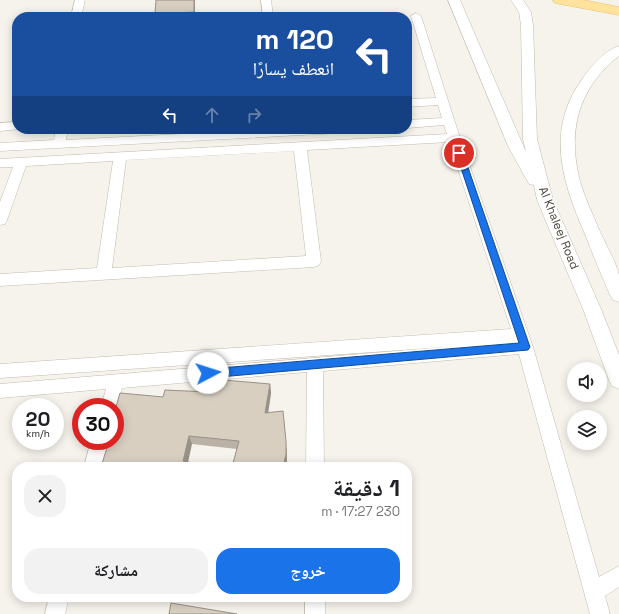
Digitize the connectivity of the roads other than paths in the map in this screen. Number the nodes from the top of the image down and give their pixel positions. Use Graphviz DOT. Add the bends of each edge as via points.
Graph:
graph roads {
  1 [pos="80,0"];
  2 [pos="266,0"];
  3 [pos="454,0"];
  4 [pos="518,0"];
  5 [pos="560,0"];
  6 [pos="77,12"];
  7 [pos="267,12"];
  8 [pos="619,12"];
  9 [pos="416,16"];
  10 [pos="619,50"];
  11 [pos="442,102"];
  12 [pos="412,103"];
  13 [pos="449,121"];
  14 [pos="412,124"];
  15 [pos="12,126"];
  16 [pos="0,127"];
  17 [pos="61,134"];
  18 [pos="232,134"];
  19 [pos="454,138"];
  20 [pos="59,144"];
  21 [pos="0,147"];
  22 [pos="300,147"];
  23 [pos="120,157"];
  24 [pos="21,162"];
  25 [pos="0,163"];
  26 [pos="545,200"];
  27 [pos="0,220"];
  28 [pos="104,273"];
  29 [pos="0,280"];
  30 [pos="619,295"];
  31 [pos="523,341"];
  32 [pos="315,364"];
  33 [pos="0,371"];
  34 [pos="619,380"];
  35 [pos="116,381"];
  36 [pos="0,390"];
  37 [pos="111,398"];
  38 [pos="98,450"];
  39 [pos="94,462"];
  40 [pos="315,462"];
  41 [pos="619,576"];
  42 [pos="593,592"];
  43 [pos="58,602"];
  44 [pos="315,602"];
  45 [pos="55,614"];
  46 [pos="315,614"];
  47 [pos="600,614"];
  1 -- 6 [label="street"];
  2 -- 7 [label="street"];
  3 -- 26 [label="street" via="515,146"];
  4 -- 26 [label="street, Al Khaleej Road" via="525,12 528,25 530,139"];
  5 -- 8 [label="main road"];
  9 -- 11 [label="street"];
  10 -- 30 [label="street" via="594,71 576,99 571,114 568,150 576,192"];
  11 -- 12 [label="street"];
  11 -- 13 [label="street"];
  13 -- 14 [label="street"];
  13 -- 19 [label="street"];
  15 -- 16 [label="street"];
  17 -- 20 [label="street"];
  18 -- 20 [label="street"];
  19 -- 22 [label="street"];
  19 -- 31 [label="street"];
  20 -- 21 [label="street"];
  22 -- 23 [label="street"];
  22 -- 28 [label="street" via="314,261"];
  23 -- 24 [label="street"];
  23 -- 28 [label="street"];
  24 -- 25 [label="street"];
  24 -- 27 [label="street"];
  26 -- 34 [label="street, Al Khaleej Road" via="592,309"];
  28 -- 29 [label="street"];
  31 -- 32 [label="street"];
  31 -- 33 [label="street"];
  31 -- 42 [label="street"];
  32 -- 35 [label="street"];
  32 -- 40 [label="street"];
  35 -- 36 [label="street"];
  35 -- 37 [label="street"];
  38 -- 39 [label="street"];
  41 -- 42 [label="street"];
  42 -- 47 [label="street"];
  43 -- 45 [label="street"];
  44 -- 46 [label="street"];
}
